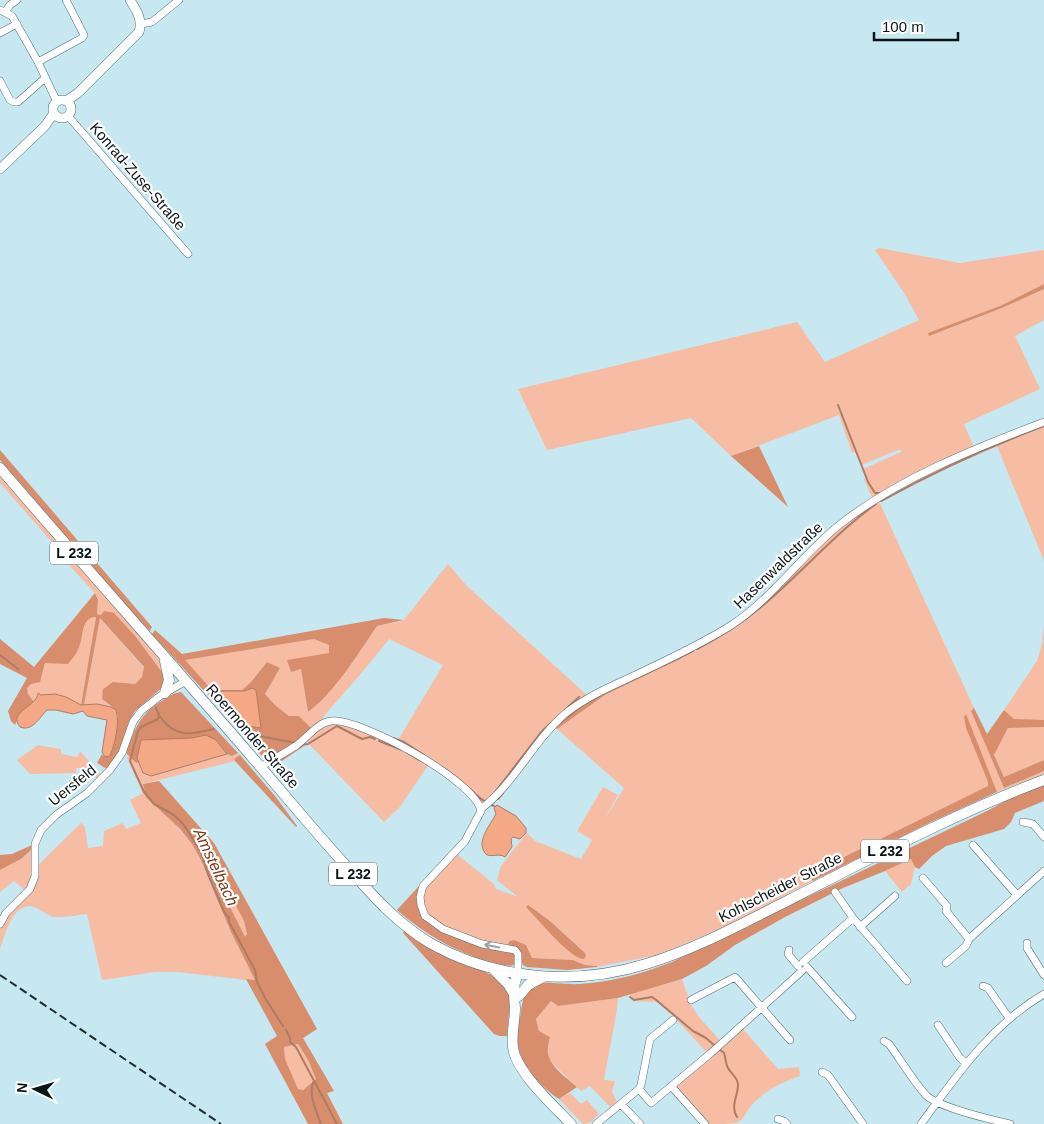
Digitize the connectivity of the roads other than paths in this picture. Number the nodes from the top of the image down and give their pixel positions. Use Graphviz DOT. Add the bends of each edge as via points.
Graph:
graph roads {
  1 [pos="17,0"];
  2 [pos="66,0"];
  3 [pos="130,0"];
  4 [pos="179,0"];
  5 [pos="2,11"];
  6 [pos="17,24"];
  7 [pos="141,24"];
  8 [pos="0,33"];
  9 [pos="38,62"];
  10 [pos="45,78"];
  11 [pos="0,81"];
  12 [pos="63,110"];
  13 [pos="0,169"];
  14 [pos="188,254"];
  15 [pos="1044,422"];
  16 [pos="0,468"];
  17 [pos="163,655"];
  18 [pos="186,681"];
  19 [pos="165,693"];
  20 [pos="261,767"];
  21 [pos="1044,780"];
  22 [pos="481,809"];
  23 [pos="1023,822"];
  24 [pos="1044,837"];
  25 [pos="973,845"];
  26 [pos="1044,871"];
  27 [pos="924,883"];
  28 [pos="835,892"];
  29 [pos="1017,895"];
  30 [pos="895,896"];
  31 [pos="853,918"];
  32 [pos="0,924"];
  33 [pos="860,927"];
  34 [pos="969,939"];
  35 [pos="1027,943"];
  36 [pos="789,950"];
  37 [pos="946,963"];
  38 [pos="802,966"];
  39 [pos="490,968"];
  40 [pos="518,974"];
  41 [pos="1044,975"];
  42 [pos="544,977"];
  43 [pos="908,982"];
  44 [pos="983,986"];
  45 [pos="1044,994"];
  46 [pos="516,995"];
  47 [pos="690,1000"];
  48 [pos="761,1009"];
  49 [pos="852,1016"];
  50 [pos="1009,1018"];
  51 [pos="673,1020"];
  52 [pos="938,1025"];
  53 [pos="790,1040"];
  54 [pos="884,1041"];
  55 [pos="966,1063"];
  56 [pos="822,1072"];
  57 [pos="672,1086"];
  58 [pos="639,1089"];
  59 [pos="937,1102"];
  60 [pos="620,1104"];
  61 [pos="778,1118"];
  62 [pos="571,1124"];
  63 [pos="596,1124"];
  64 [pos="640,1124"];
  65 [pos="705,1124"];
  66 [pos="787,1124"];
  67 [pos="863,1124"];
  68 [pos="921,1124"];
  69 [pos="1010,1124"];
  1 -- 5 [label="street"];
  2 -- 9 [label="street" via="84,35"];
  3 -- 7 [label="street"];
  4 -- 7 [label="street" via="152,22"];
  5 -- 6 [label="street, Konrad-Zuse-Straße" via="12,16"];
  6 -- 8 [label="street"];
  6 -- 9 [label="street, Konrad-Zuse-Straße"];
  7 -- 12 [label="street" via="136,36"];
  9 -- 10 [label="street, Konrad-Zuse-Straße"];
  10 -- 11 [label="street" via="18,102 10,100"];
  10 -- 12 [label="street, Konrad-Zuse-Straße"];
  12 -- 13 [label="street"];
  12 -- 14 [label="street, Konrad-Zuse-Straße"];
  15 -- 22 [label="street, Hasenwaldstraße" via="941,465 857,512 837,527 744,617 707,640 595,694 568,712 548,729 497,794"];
  16 -- 17 [label="main road, Roermonder Straße / L 232"];
  17 -- 18 [label="main road, Roermonder Straße / L 232"];
  17 -- 19 [label="main road" via="170,680"];
  18 -- 19 [label="street, Uersfeld"];
  18 -- 20 [label="main road, Roermonder Straße / L 232"];
  19 -- 32 [label="street, Uersfeld" via="149,703 135,718 122,753 105,776 41,830 36,838 35,876 30,890 6,913"];
  20 -- 22 [label="street" via="298,744 324,722 346,722 409,749 442,770 468,791"];
  20 -- 39 [label="main road, Roermonder Straße / L 232" via="320,838 385,908 431,943"];
  21 -- 42 [label="main road, Kohlscheider Straße / L 232" via="932,828 716,936 668,956 607,973"];
  40 -- 22 [label="street, one-way" via="515,950 468,939 436,925 423,911 420,897 423,886 465,841"];
  23 -- 24 [label="street" via="1033,824"];
  25 -- 29 [label="street"];
  26 -- 29 [label="street"];
  27 -- 34 [label="street" via="947,906 946,911"];
  28 -- 31 [label="street"];
  29 -- 34 [label="street"];
  30 -- 33 [label="street"];
  31 -- 33 [label="street"];
  31 -- 38 [label="street"];
  33 -- 43 [label="street"];
  34 -- 37 [label="street" via="966,946"];
  35 -- 41 [label="street"];
  36 -- 38 [label="street" via="788,954"];
  38 -- 48 [label="street"];
  38 -- 49 [label="street"];
  39 -- 40 [label="main road, Roermonder Straße / L 232"];
  39 -- 46 [label="main road"];
  40 -- 42 [label="main road, Kohlscheider Straße / L 232"];
  40 -- 46 [label="main road"];
  42 -- 46 [label="main road"];
  44 -- 50 [label="street" via="988,988"];
  45 -- 50 [label="street"];
  46 -- 62 [label="main road" via="512,1041 515,1058 525,1074"];
  47 -- 48 [label="street" via="735,978"];
  48 -- 53 [label="street"];
  48 -- 57 [label="street"];
  50 -- 55 [label="street"];
  51 -- 58 [label="street" via="650,1039"];
  52 -- 55 [label="street"];
  54 -- 59 [label="street" via="927,1096"];
  55 -- 59 [label="street"];
  56 -- 67 [label="street" via="828,1075"];
  57 -- 58 [label="street" via="651,1103"];
  57 -- 65 [label="street"];
  58 -- 60 [label="street"];
  59 -- 68 [label="street"];
  59 -- 69 [label="street"];
  60 -- 63 [label="street"];
  60 -- 64 [label="street"];
  61 -- 66 [label="street"];
}
